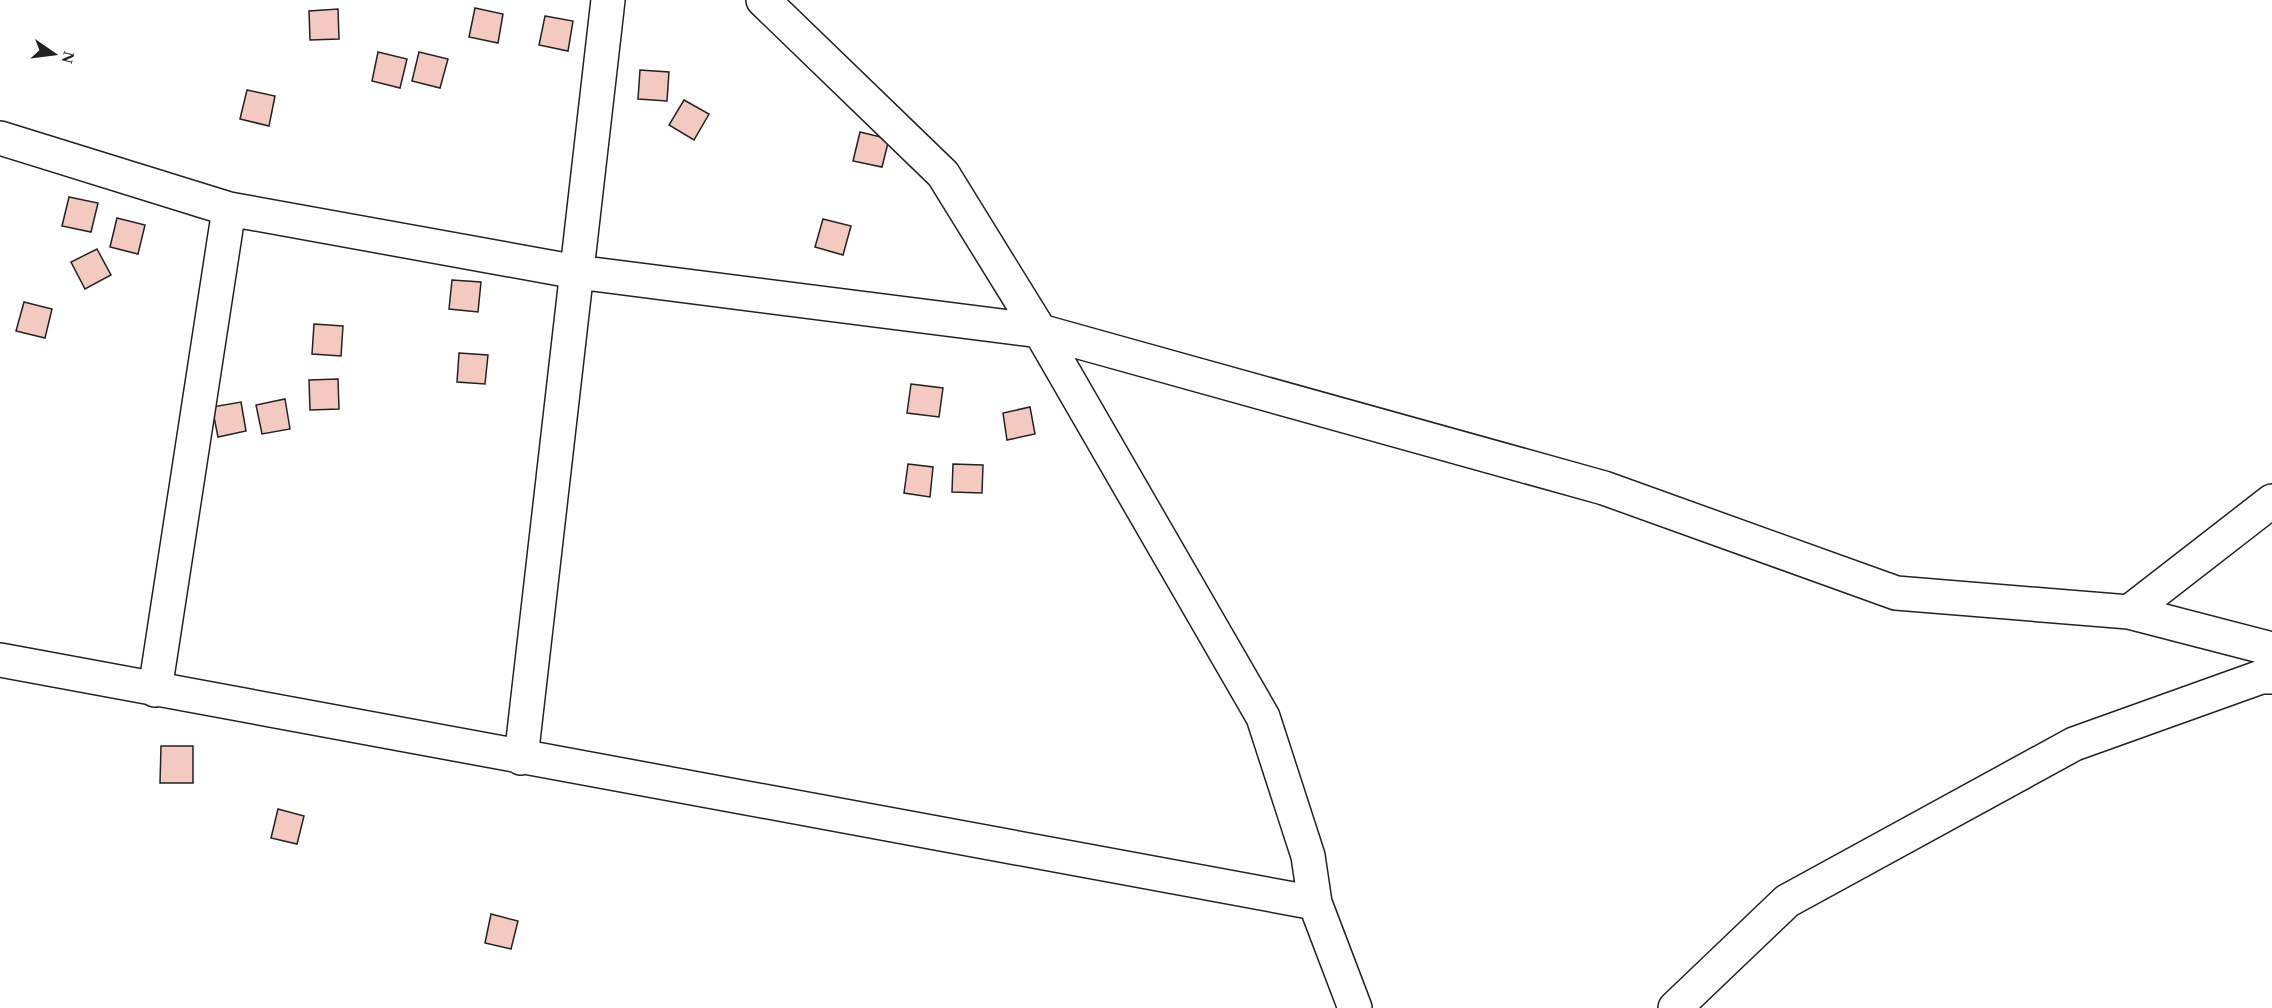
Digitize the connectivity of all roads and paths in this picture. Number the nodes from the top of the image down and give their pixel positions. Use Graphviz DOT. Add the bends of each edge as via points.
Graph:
graph roads {
  1 [pos="608,0"];
  2 [pos="763,0"];
  3 [pos="0,138"];
  4 [pos="229,209"];
  5 [pos="577,272"];
  6 [pos="1040,331"];
  7 [pos="2272,501"];
  8 [pos="2129,612"];
  9 [pos="2272,649"];
  10 [pos="0,660"];
  11 [pos="2272,677"];
  12 [pos="155,690"];
  13 [pos="521,758"];
  14 [pos="1315,903"];
  15 [pos="1355,1008"];
  16 [pos="1675,1008"];
  1 -- 5 [label="street"];
  2 -- 6 [label="street" via="943,174"];
  3 -- 4 [label="street"];
  4 -- 5 [label="street"];
  4 -- 12 [label="street"];
  5 -- 6 [label="street"];
  5 -- 13 [label="street"];
  6 -- 8 [label="street" via="1604,488 1896,593"];
  6 -- 14 [label="street" via="1263,717 1308,856"];
  7 -- 8 [label="street"];
  8 -- 9 [label="street"];
  10 -- 12 [label="street"];
  11 -- 16 [label="street" via="2261,677 2074,744 1787,901"];
  12 -- 13 [label="street"];
  13 -- 14 [label="street"];
  14 -- 15 [label="street"];
}
